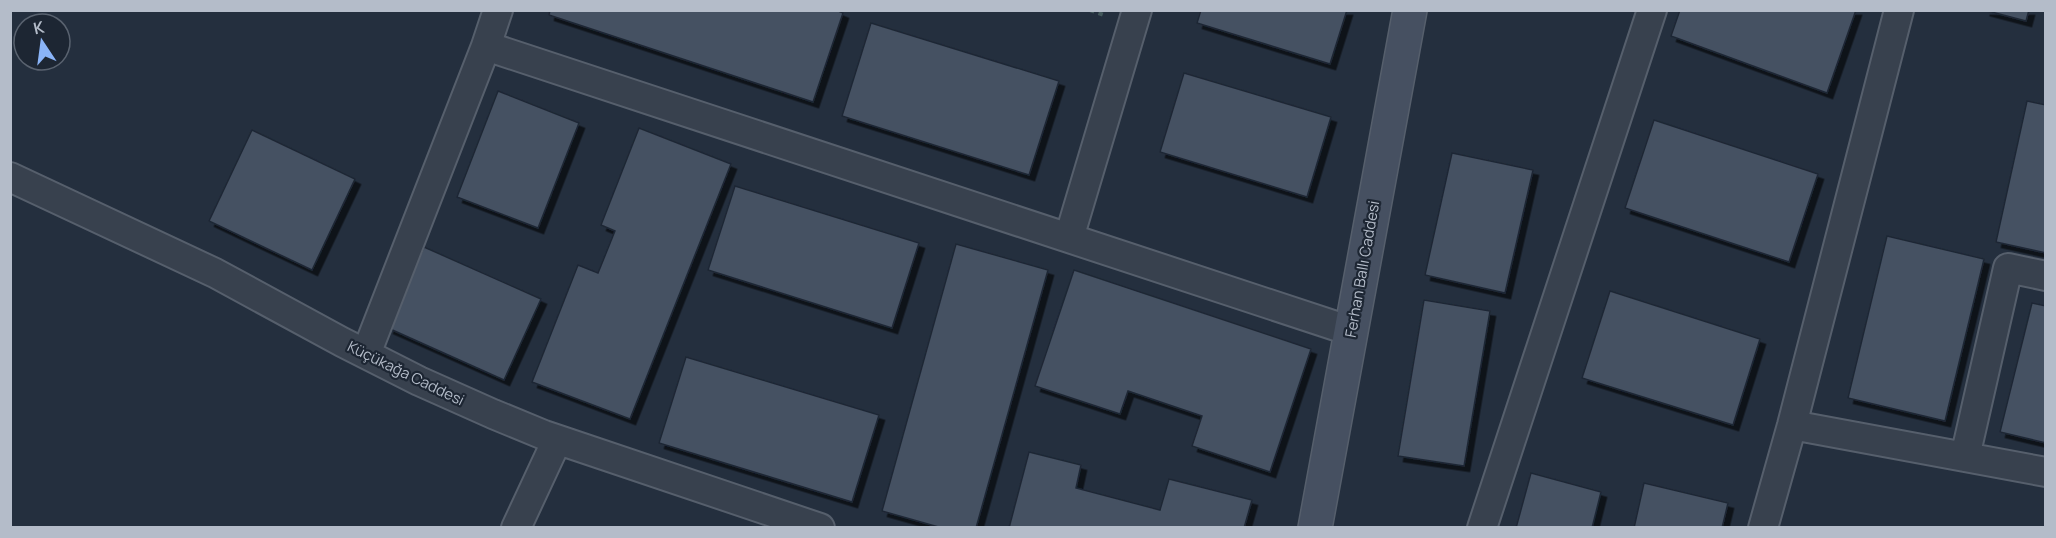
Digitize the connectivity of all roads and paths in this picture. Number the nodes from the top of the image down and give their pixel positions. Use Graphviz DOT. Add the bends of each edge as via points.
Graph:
graph roads {
  1 [pos="498,10"];
  2 [pos="1137,10"];
  3 [pos="1410,10"];
  4 [pos="1652,10"];
  5 [pos="1899,10"];
  6 [pos="486,46"];
  7 [pos="10,177"];
  8 [pos="1069,238"];
  9 [pos="2046,276"];
  10 [pos="1351,331"];
  11 [pos="366,354"];
  12 [pos="1792,424"];
  13 [pos="557,440"];
  14 [pos="1965,457"];
  15 [pos="2046,472"];
  16 [pos="516,528"];
  17 [pos="820,528"];
  18 [pos="1315,528"];
  19 [pos="1482,528"];
  20 [pos="1763,528"];
  1 -- 6 [label="street"];
  2 -- 8 [label="street"];
  3 -- 10 [label="street, Ferhan Ballı Caddesi"];
  4 -- 19 [label="street"];
  5 -- 12 [label="street"];
  6 -- 8 [label="street"];
  6 -- 11 [label="street" via="435,201"];
  7 -- 11 [label="street, Küçükağa Caddesi" via="215,273"];
  8 -- 10 [label="street"];
  9 -- 14 [label="street" via="2008,268"];
  10 -- 18 [label="street, Ferhan Ballı Caddesi"];
  11 -- 13 [label="street, Küçükağa Caddesi"];
  12 -- 14 [label="street"];
  12 -- 20 [label="street"];
  13 -- 16 [label="street"];
  13 -- 17 [label="street, Küçükağa Caddesi"];
  14 -- 15 [label="street"];
}
